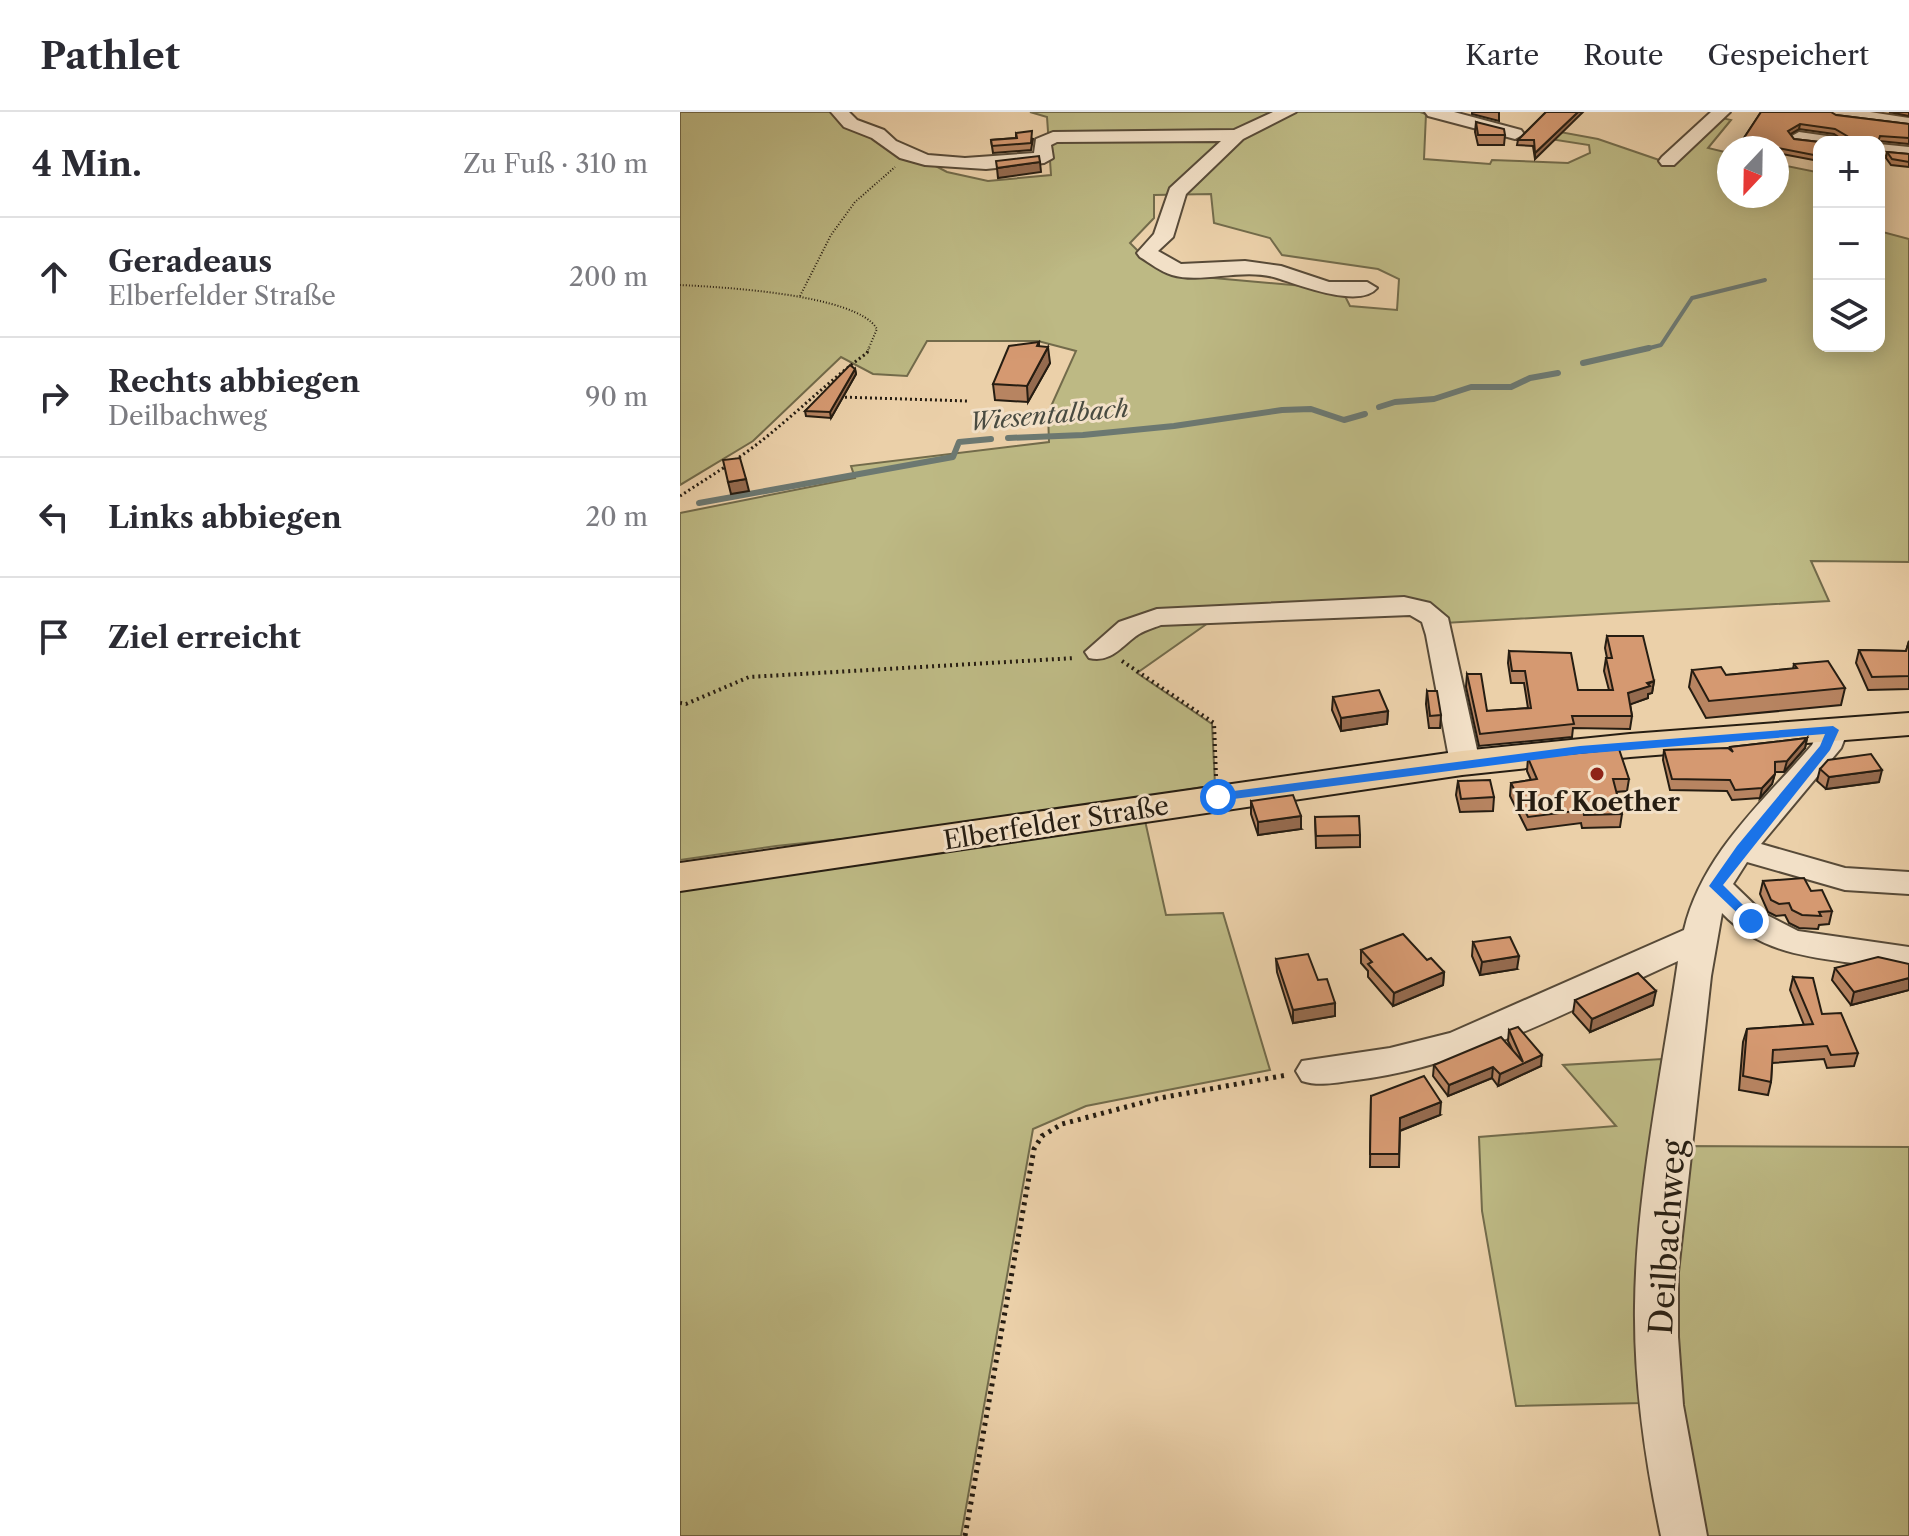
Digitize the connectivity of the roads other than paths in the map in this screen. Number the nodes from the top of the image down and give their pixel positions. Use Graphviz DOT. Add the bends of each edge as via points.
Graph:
graph roads {
  1 [pos="840,112"];
  2 [pos="1287,112"];
  3 [pos="1434,112"];
  4 [pos="1721,112"];
  5 [pos="1835,112"];
  6 [pos="1909,123"];
  7 [pos="1515,134"];
  8 [pos="1237,135"];
  9 [pos="1799,137"];
  10 [pos="1813,139"];
  11 [pos="1885,150"];
  12 [pos="1909,152"];
  13 [pos="1668,161"];
  14 [pos="1367,288"];
  15 [pos="1099,655"];
  16 [pos="1909,724"];
  17 [pos="1833,730"];
  18 [pos="1465,763"];
  19 [pos="1741,849"];
  20 [pos="680,877"];
  21 [pos="1909,883"];
  22 [pos="1715,886"];
  23 [pos="1700,937"];
  24 [pos="1909,962"];
  25 [pos="1315,1071"];
  26 [pos="1684,1536"];
  1 -- 8 [label="street" via="849,123 919,156 980,164 1044,158 1042,143 1053,137"];
  2 -- 8 [label="street"];
  3 -- 7 [label="street"];
  4 -- 13 [label="street"];
  5 -- 6 [label="street"];
  8 -- 14 [label="street" via="1177,192 1163,237 1147,253 1177,270 1245,267 1329,288"];
  9 -- 10 [label="street"];
  11 -- 12 [label="street"];
  15 -- 18 [label="street" via="1129,628 1157,617 1404,605 1420,609 1434,618 1440,635"];
  16 -- 17 [label="main road, Elberfelder Straße"];
  17 -- 18 [label="main road, Elberfelder Straße"];
  17 -- 19 [label="street, Deilbachweg" via="1826,748"];
  18 -- 20 [label="main road, Elberfelder Straße"];
  19 -- 21 [label="street" via="1845,879"];
  19 -- 22 [label="street, Deilbachweg"];
  22 -- 23 [label="street, Deilbachweg"];
  22 -- 24 [label="street" via="1751,921 1782,938"];
  23 -- 25 [label="street" via="1459,1044 1390,1062"];
  23 -- 26 [label="street, Deilbachweg" via="1657,1273 1662,1386 1673,1489"];
}
